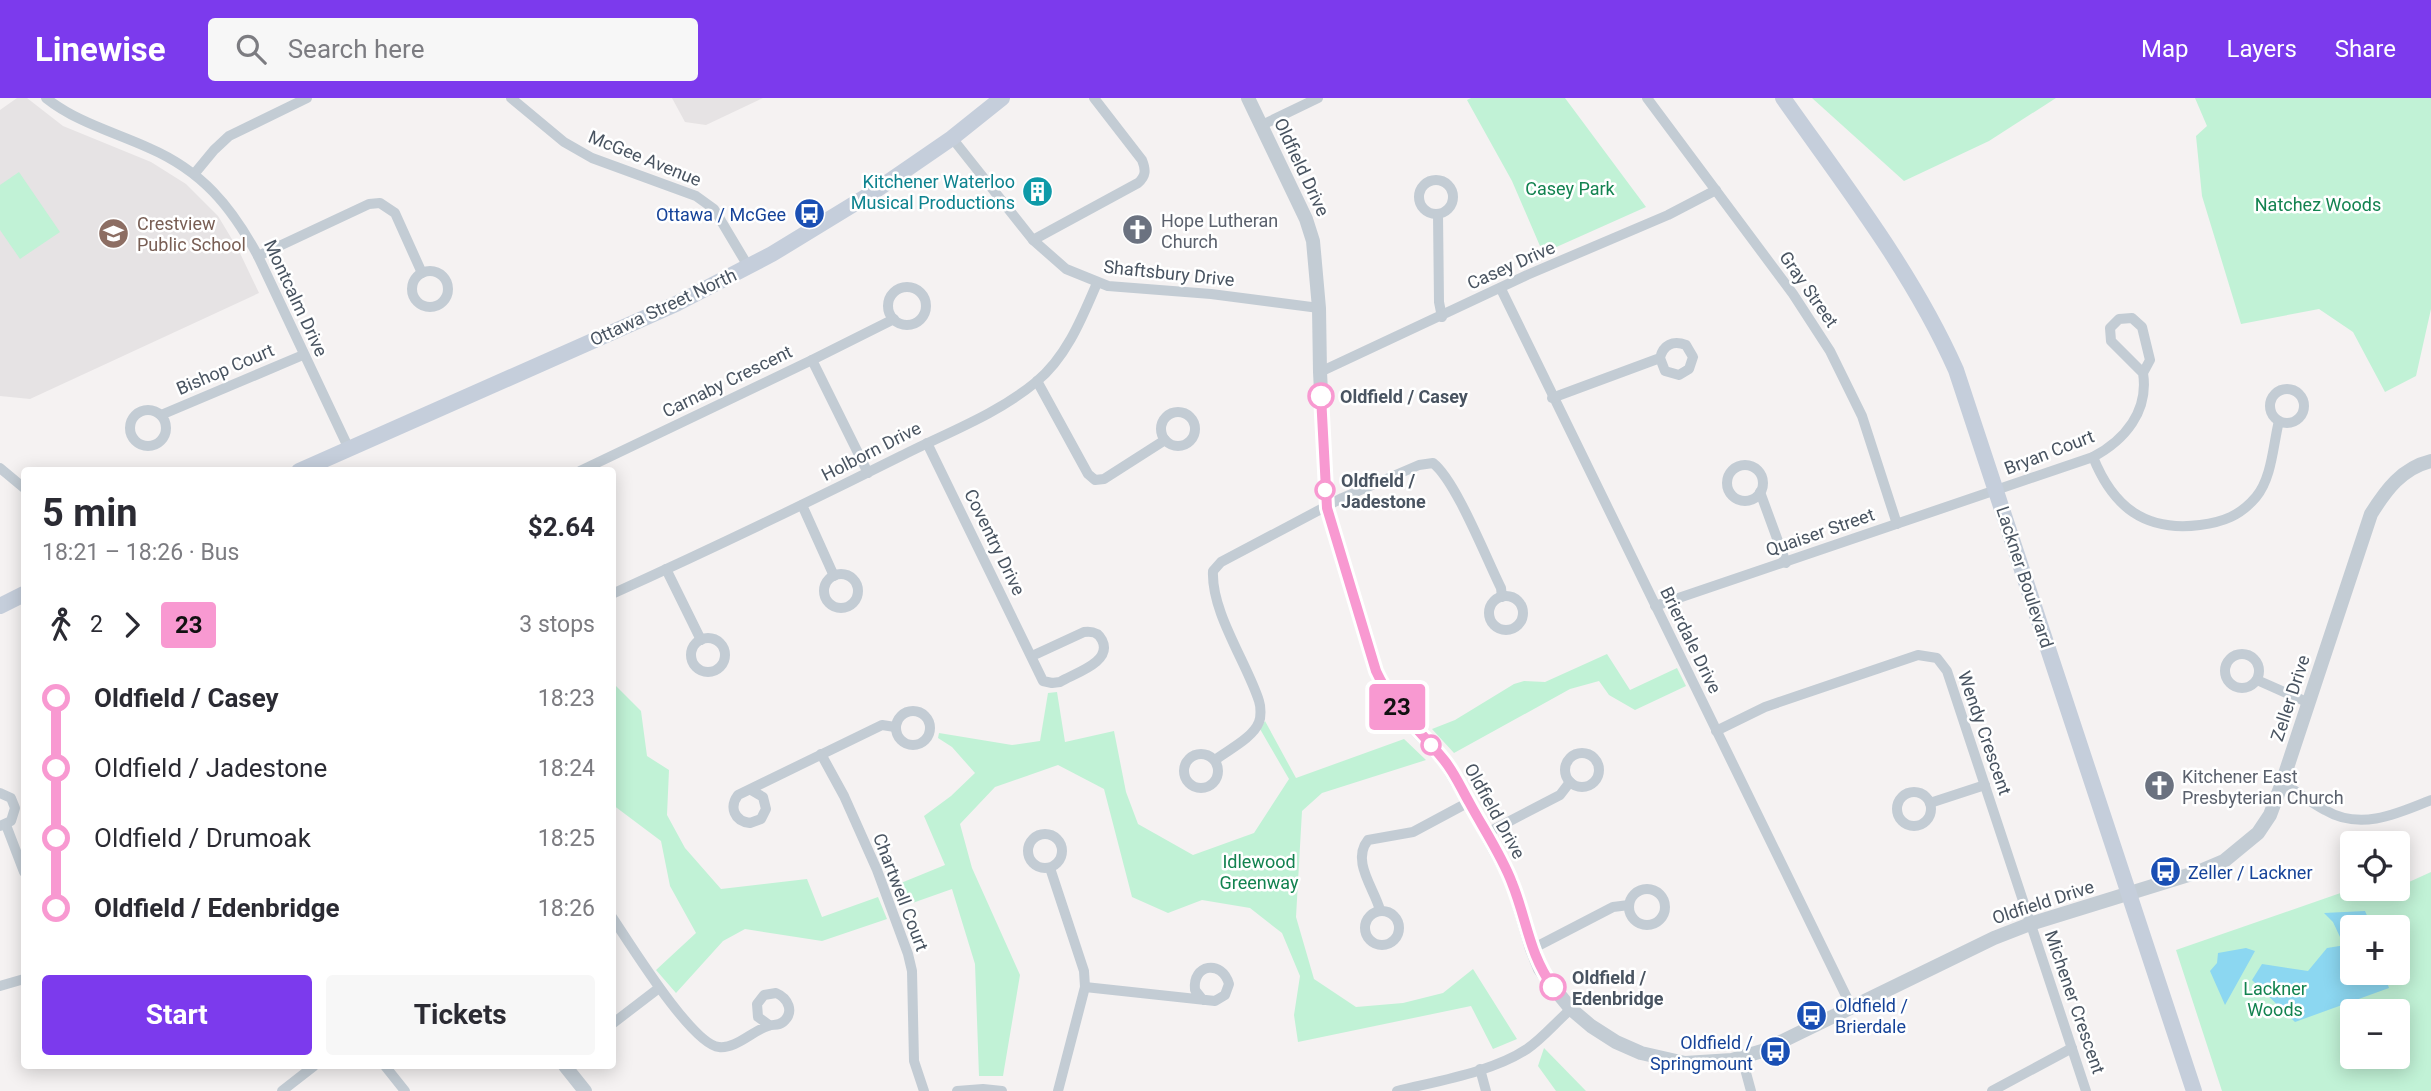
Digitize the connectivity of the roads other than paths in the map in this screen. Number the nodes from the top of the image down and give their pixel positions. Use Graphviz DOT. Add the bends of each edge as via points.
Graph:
graph roads {
  1 [pos="46,98"];
  2 [pos="307,98"];
  3 [pos="511,98"];
  4 [pos="1002,98"];
  5 [pos="1094,98"];
  6 [pos="1248,98"];
  7 [pos="1318,98"];
  8 [pos="1647,98"];
  9 [pos="1783,98"];
  10 [pos="1262,125"];
  11 [pos="952,138"];
  12 [pos="195,173"];
  13 [pos="1716,190"];
  14 [pos="1438,214"];
  15 [pos="1032,240"];
  16 [pos="258,256"];
  17 [pos="748,267"];
  18 [pos="422,273"];
  19 [pos="1097,284"];
  20 [pos="1500,289"];
  21 [pos="1319,308"];
  22 [pos="1442,317"];
  23 [pos="894,319"];
  24 [pos="303,355"];
  25 [pos="1660,358"];
  26 [pos="812,360"];
  27 [pos="1320,372"];
  28 [pos="2143,373"];
  29 [pos="1037,381"];
  30 [pos="1552,398"];
  31 [pos="161,415"];
  32 [pos="2279,421"];
  33 [pos="1165,440"];
  34 [pos="927,443"];
  35 [pos="349,449"];
  36 [pos="2093,457"];
  37 [pos="2431,461"];
  38 [pos="308,467"];
  39 [pos="588,467"];
  40 [pos="0,468"];
  41 [pos="868,472"];
  42 [pos="21,486"];
  43 [pos="1997,490"];
  44 [pos="1760,492"];
  45 [pos="803,505"];
  46 [pos="1327,508"];
  47 [pos="1897,524"];
  48 [pos="1786,563"];
  49 [pos="666,569"];
  50 [pos="834,576"];
  51 [pos="616,592"];
  52 [pos="21,596"];
  53 [pos="1502,597"];
  54 [pos="0,606"];
  55 [pos="1655,607"];
  56 [pos="701,640"];
  57 [pos="1032,656"];
  58 [pos="2257,680"];
  59 [pos="2309,703"];
  60 [pos="895,727"];
  61 [pos="1716,731"];
  62 [pos="821,754"];
  63 [pos="1215,760"];
  64 [pos="1570,782"];
  65 [pos="2283,783"];
  66 [pos="1985,785"];
  67 [pos="751,790"];
  68 [pos="0,793"];
  69 [pos="2431,800"];
  70 [pos="1469,802"];
  71 [pos="1930,803"];
  72 [pos="3,825"];
  73 [pos="1485,834"];
  74 [pos="21,865"];
  75 [pos="1050,868"];
  76 [pos="2130,894"];
  77 [pos="1629,905"];
  78 [pos="1380,910"];
  79 [pos="616,923"];
  80 [pos="2030,924"];
  81 [pos="1532,949"];
  82 [pos="21,980"];
  83 [pos="0,986"];
  84 [pos="1085,987"];
  85 [pos="659,988"];
  86 [pos="1203,1000"];
  87 [pos="1851,1006"];
  88 [pos="1571,1009"];
  89 [pos="616,1021"];
  90 [pos="769,1025"];
  91 [pos="2072,1048"];
  92 [pos="1742,1058"];
  93 [pos="309,1069"];
  94 [pos="387,1069"];
  95 [pos="567,1069"];
  96 [pos="1480,1069"];
  97 [pos="282,1091"];
  98 [pos="405,1091"];
  99 [pos="585,1091"];
  100 [pos="924,1091"];
  101 [pos="957,1091"];
  102 [pos="1002,1091"];
  103 [pos="1058,1091"];
  104 [pos="1397,1091"];
  105 [pos="1486,1091"];
  106 [pos="1751,1091"];
  107 [pos="1992,1091"];
  108 [pos="2086,1091"];
  109 [pos="2194,1091"];
  1 -- 12 [label="street, Montcalm Drive" via="82,121"];
  2 -- 12 [label="street" via="229,136"];
  3 -- 17 [label="street, McGee Avenue" via="564,142 592,158 702,200 714,209"];
  4 -- 11 [label="main road, Ottawa Street North"];
  5 -- 15 [label="street" via="1142,160 1145,173 1138,183"];
  6 -- 10 [label="street, Oldfield Drive"];
  7 -- 10 [label="street"];
  8 -- 13 [label="street, Gray Street"];
  9 -- 43 [label="main road, Lackner Boulevard" via="1886,244 1936,325"];
  10 -- 21 [label="street, Oldfield Drive" via="1306,219 1313,242"];
  11 -- 15 [label="street, Shaftsbury Drive"];
  11 -- 17 [label="main road, Ottawa Street North" via="872,194"];
  12 -- 16 [label="street, Montcalm Drive" via="227,207"];
  13 -- 20 [label="street, Casey Drive"];
  13 -- 47 [label="street, Gray Street" via="1830,351 1862,416"];
  14 -- 22 [label="street"];
  15 -- 19 [label="street, Shaftsbury Drive" via="1066,269"];
  16 -- 18 [label="street" via="380,203 395,213"];
  16 -- 24 [label="street, Montcalm Drive"];
  17 -- 35 [label="main road, Ottawa Street North" via="676,304"];
  19 -- 21 [label="street, Shaftsbury Drive"];
  19 -- 29 [label="street, Holborn Drive" via="1080,323"];
  20 -- 22 [label="street, Casey Drive"];
  20 -- 30 [label="street, Brierdale Drive"];
  21 -- 27 [label="street, Oldfield Drive"];
  22 -- 27 [label="street, Casey Drive"];
  23 -- 26 [label="street"];
  24 -- 31 [label="street, Bishop Court"];
  24 -- 35 [label="street, Montcalm Drive"];
  25 -- 30 [label="street"];
  26 -- 39 [label="street, Carnaby Crescent"];
  26 -- 41 [label="street, Carnaby Crescent"];
  27 -- 46 [label="street, Oldfield Drive"];
  28 -- 28 [label="street, Bryan Court" via="2150,360 2142,327 2132,318 2119,319 2110,328 2111,341"];
  28 -- 36 [label="street, Bryan Court" via="2144,397 2136,419 2107,450"];
  29 -- 33 [label="street" via="1095,480 1104,479"];
  29 -- 34 [label="street, Holborn Drive" via="998,408"];
  30 -- 55 [label="street, Brierdale Drive"];
  32 -- 36 [label="street" via="2266,479 2257,496 2222,522 2179,528 2147,520 2114,496"];
  34 -- 41 [label="street, Holborn Drive"];
  34 -- 57 [label="street, Coventry Drive"];
  35 -- 38 [label="main road, Ottawa Street North"];
  36 -- 43 [label="street, Bryan Court"];
  37 -- 59 [label="street, Zeller Drive" via="2394,481 2371,514"];
  40 -- 42 [label="street"];
  41 -- 45 [label="street, Holborn Drive"];
  43 -- 47 [label="street, Quaiser Street"];
  43 -- 76 [label="main road, Lackner Boulevard"];
  44 -- 48 [label="street"];
  45 -- 49 [label="street, Holborn Drive"];
  45 -- 50 [label="street"];
  46 -- 53 [label="street" via="1419,465 1433,463 1454,491"];
  46 -- 63 [label="street" via="1221,562 1213,571 1212,585 1260,704 1254,731"];
  46 -- 70 [label="street, Oldfield Drive" via="1385,690 1446,762"];
  47 -- 48 [label="street, Quaiser Street"];
  48 -- 55 [label="street, Quaiser Street"];
  49 -- 51 [label="street, Holborn Drive"];
  49 -- 56 [label="street"];
  52 -- 54 [label="main road"];
  55 -- 61 [label="street, Brierdale Drive"];
  57 -- 57 [label="street, Coventry Drive" via="1043,681 1060,682 1101,659 1104,643 1092,631 1084,632"];
  58 -- 59 [label="street"];
  59 -- 65 [label="street, Zeller Drive"];
  60 -- 62 [label="street" via="882,726"];
  61 -- 66 [label="street, Wendy Crescent" via="1765,707 1919,655 1937,658 1947,671"];
  61 -- 87 [label="street, Brierdale Drive"];
  62 -- 67 [label="street"];
  62 -- 100 [label="street, Chartwell Court" via="877,870 908,954 914,1061"];
  64 -- 73 [label="street" via="1560,795"];
  65 -- 69 [label="street" via="2327,812 2351,819 2388,818"];
  65 -- 76 [label="street, Zeller Drive" via="2258,833 2233,856"];
  66 -- 71 [label="street"];
  66 -- 80 [label="street, Wendy Crescent"];
  68 -- 72 [label="street" via="11,798 15,808 11,821"];
  70 -- 73 [label="street, Oldfield Drive"];
  70 -- 78 [label="street" via="1413,832 1368,840 1360,854 1361,863"];
  72 -- 74 [label="street"];
  73 -- 81 [label="street, Oldfield Drive" via="1512,881"];
  75 -- 84 [label="street" via="1084,971"];
  76 -- 80 [label="street, Oldfield Drive"];
  76 -- 109 [label="main road, Lackner Boulevard"];
  77 -- 81 [label="street" via="1613,907"];
  79 -- 85 [label="street"];
  80 -- 87 [label="street, Oldfield Drive"];
  80 -- 91 [label="street, Michener Crescent"];
  81 -- 88 [label="street, Oldfield Drive" via="1540,969"];
  82 -- 83 [label="street"];
  84 -- 86 [label="street"];
  84 -- 103 [label="street"];
  85 -- 89 [label="street"];
  85 -- 90 [label="street" via="706,1043 728,1046"];
  87 -- 92 [label="street, Oldfield Drive"];
  88 -- 92 [label="street, Oldfield Drive" via="1616,1042 1641,1053 1685,1063"];
  88 -- 96 [label="street" via="1526,1050"];
  91 -- 107 [label="street"];
  91 -- 108 [label="street, Michener Crescent"];
  92 -- 106 [label="street"];
  93 -- 97 [label="street"];
  94 -- 98 [label="street"];
  95 -- 99 [label="street"];
  96 -- 104 [label="street"];
  96 -- 105 [label="street"];
  101 -- 102 [label="street"];
}
